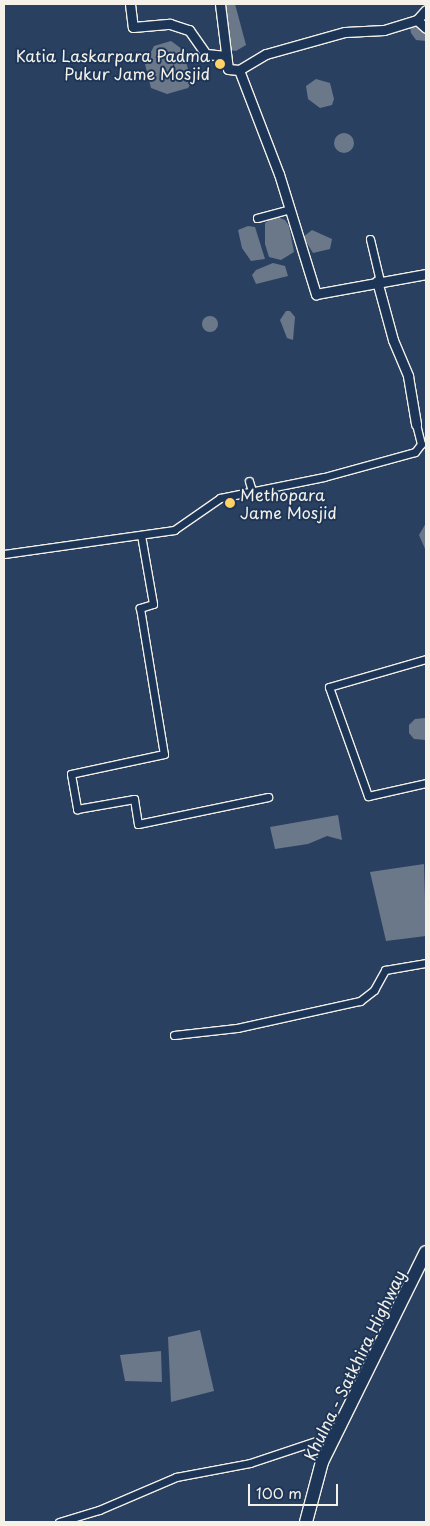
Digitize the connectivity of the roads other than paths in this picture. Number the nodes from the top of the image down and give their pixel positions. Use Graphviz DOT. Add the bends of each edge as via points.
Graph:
graph roads {
  1 [pos="130,4"];
  2 [pos="220,4"];
  3 [pos="426,10"];
  4 [pos="417,20"];
  5 [pos="426,28"];
  6 [pos="226,56"];
  7 [pos="239,70"];
  8 [pos="290,210"];
  9 [pos="257,218"];
  10 [pos="370,239"];
  11 [pos="426,274"];
  12 [pos="378,281"];
  13 [pos="416,424"];
  14 [pos="426,450"];
  15 [pos="415,452"];
  16 [pos="249,481"];
  17 [pos="252,491"];
  18 [pos="141,535"];
  19 [pos="4,554"];
  20 [pos="426,659"];
  21 [pos="426,782"];
  22 [pos="268,797"];
  23 [pos="426,963"];
  24 [pos="174,1035"];
  25 [pos="426,1252"];
  26 [pos="337,1434"];
  27 [pos="59,1522"];
  28 [pos="306,1522"];
  1 -- 6 [label="street" via="133,27 170,24 189,30 206,54"];
  2 -- 6 [label="street"];
  3 -- 4 [label="street"];
  4 -- 5 [label="street"];
  4 -- 7 [label="street" via="384,30 345,32 266,54"];
  6 -- 7 [label="street" via="228,69"];
  7 -- 8 [label="street"];
  8 -- 9 [label="street"];
  8 -- 12 [label="street" via="316,294"];
  10 -- 12 [label="street"];
  11 -- 12 [label="street"];
  12 -- 13 [label="street" via="393,340 408,376"];
  13 -- 15 [label="street" via="421,444"];
  14 -- 15 [label="street"];
  15 -- 17 [label="street" via="324,477"];
  16 -- 17 [label="street"];
  17 -- 18 [label="street" via="220,498 182,527"];
  18 -- 19 [label="street"];
  18 -- 22 [label="street" via="153,604 140,608 164,754 71,774 78,809 134,799 138,824"];
  20 -- 21 [label="street" via="329,687 368,796"];
  23 -- 24 [label="street" via="385,970 374,990 360,1001 237,1028"];
  25 -- 26 [label="highway, Khulna - Satkhira Highway"];
  26 -- 27 [label="street" via="250,1463 176,1477 99,1510"];
  26 -- 28 [label="highway, Khulna - Satkhira Highway" via="322,1462"];
}
